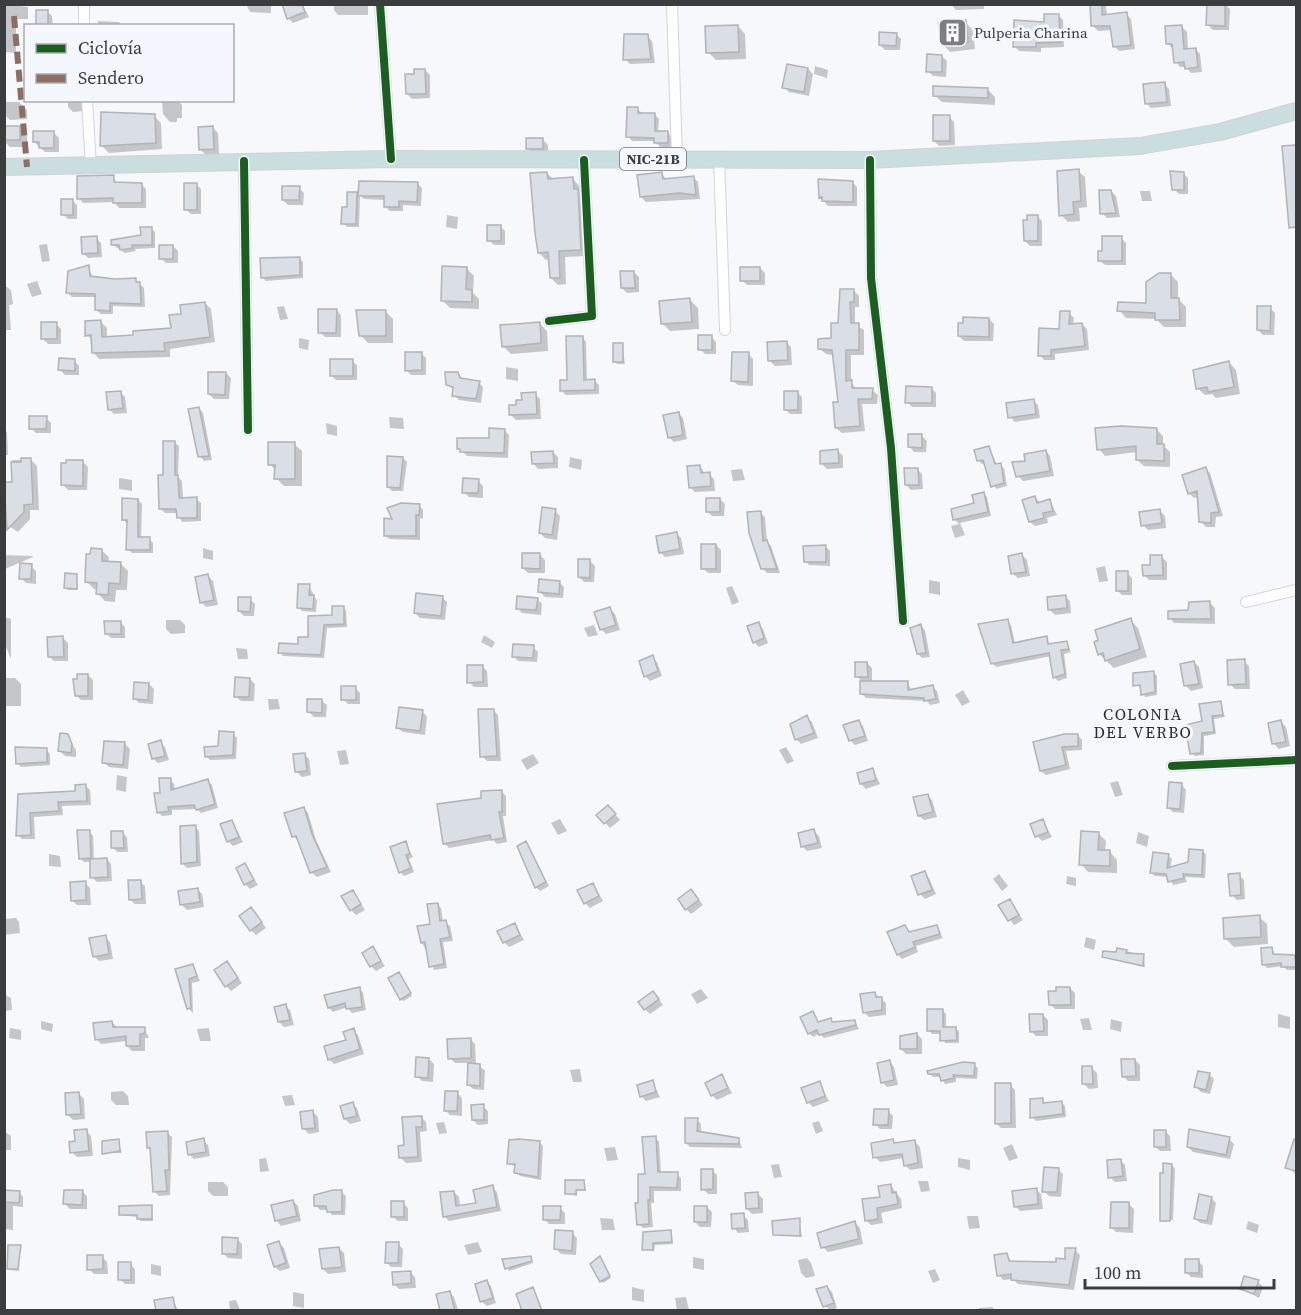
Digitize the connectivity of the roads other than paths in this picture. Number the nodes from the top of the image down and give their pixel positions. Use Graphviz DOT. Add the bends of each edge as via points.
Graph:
graph roads {
  1 [pos="84,4"];
  2 [pos="380,4"];
  3 [pos="672,4"];
  4 [pos="84,24"];
  5 [pos="87,102"];
  6 [pos="1296,111"];
  7 [pos="677,158"];
  8 [pos="719,158"];
  9 [pos="391,159"];
  10 [pos="584,160"];
  11 [pos="870,160"];
  12 [pos="244,161"];
  13 [pos="4,167"];
  14 [pos="91,167"];
  15 [pos="549,321"];
  16 [pos="725,330"];
  17 [pos="248,430"];
  18 [pos="1296,590"];
  19 [pos="1246,602"];
  20 [pos="903,621"];
  21 [pos="1296,760"];
  22 [pos="1172,766"];
  1 -- 4 [label="street"];
  2 -- 9 [label="street"];
  3 -- 7 [label="street"];
  5 -- 14 [label="street"];
  6 -- 11 [label="highway, NIC-21B" via="1220,132 1140,146"];
  7 -- 8 [label="highway, NIC-21B"];
  7 -- 10 [label="highway, NIC-21B"];
  8 -- 11 [label="highway, NIC-21B"];
  8 -- 16 [label="street"];
  9 -- 10 [label="highway, NIC-21B"];
  9 -- 12 [label="highway, NIC-21B"];
  10 -- 15 [label="street" via="592,316"];
  11 -- 20 [label="street" via="871,278 891,448"];
  12 -- 14 [label="highway, NIC-21B"];
  12 -- 17 [label="street"];
  13 -- 14 [label="highway, NIC-21B"];
  18 -- 19 [label="street"];
  21 -- 22 [label="street"];
}
